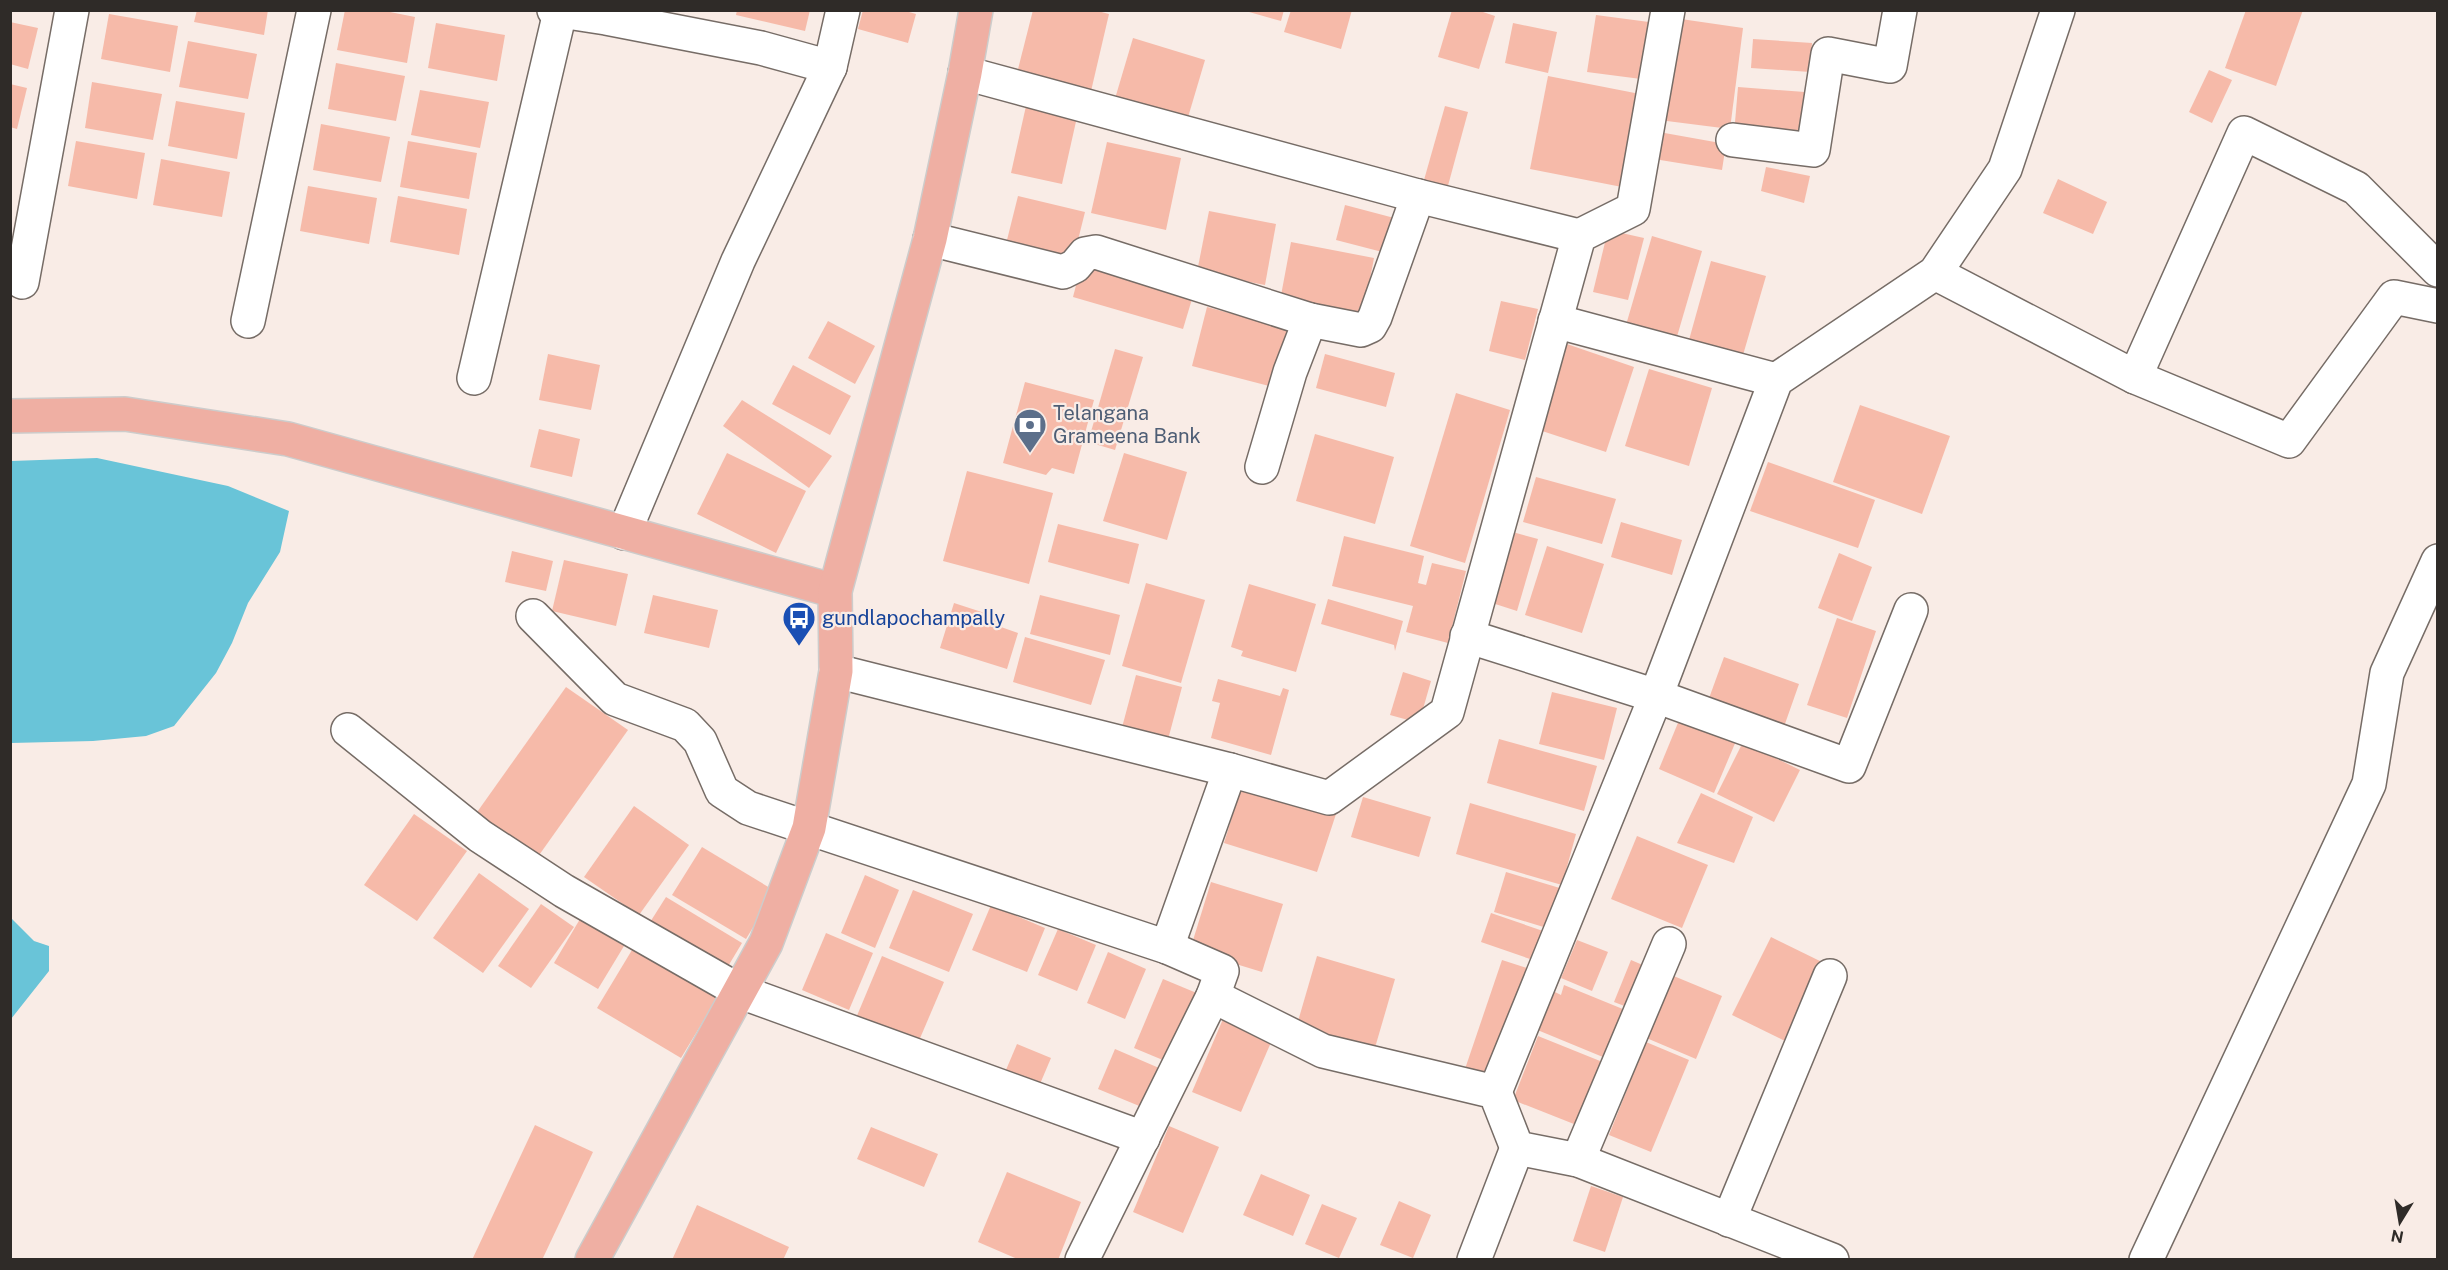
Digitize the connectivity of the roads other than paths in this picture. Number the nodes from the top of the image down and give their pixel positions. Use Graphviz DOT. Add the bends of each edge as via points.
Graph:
graph roads {
  1 [pos="72,10"];
  2 [pos="314,10"];
  3 [pos="843,10"];
  4 [pos="975,10"];
  5 [pos="1668,10"];
  6 [pos="1900,10"];
  7 [pos="2058,10"];
  8 [pos="557,11"];
  9 [pos="607,14"];
  10 [pos="830,67"];
  11 [pos="965,73"];
  12 [pos="1733,140"];
  13 [pos="1418,196"];
  14 [pos="1579,236"];
  15 [pos="930,239"];
  16 [pos="2438,270"];
  17 [pos="1935,273"];
  18 [pos="22,282"];
  19 [pos="2438,306"];
  20 [pos="1310,320"];
  21 [pos="248,321"];
  22 [pos="1555,321"];
  23 [pos="2135,376"];
  24 [pos="474,378"];
  25 [pos="1776,380"];
  26 [pos="10,416"];
  27 [pos="1262,467"];
  28 [pos="624,532"];
  29 [pos="2438,561"];
  30 [pos="835,591"];
  31 [pos="1911,610"];
  32 [pos="533,616"];
  33 [pos="1467,636"];
  34 [pos="836,671"];
  35 [pos="1656,696"];
  36 [pos="348,730"];
  37 [pos="1230,770"];
  38 [pos="808,828"];
  39 [pos="1669,944"];
  40 [pos="1167,947"];
  41 [pos="1830,976"];
  42 [pos="741,992"];
  43 [pos="1213,996"];
  44 [pos="1495,1092"];
  45 [pos="1143,1138"];
  46 [pos="1517,1148"];
  47 [pos="1578,1160"];
  48 [pos="1729,1220"];
  49 [pos="592,1260"];
  50 [pos="1082,1260"];
  51 [pos="1474,1260"];
  52 [pos="1832,1260"];
  53 [pos="2146,1260"];
  1 -- 18 [label="street"];
  2 -- 21 [label="street"];
  3 -- 10 [label="street"];
  4 -- 11 [label="main road"];
  5 -- 14 [label="street" via="1633,209"];
  6 -- 12 [label="street" via="1890,66 1828,54 1813,150"];
  7 -- 17 [label="street" via="2005,170"];
  8 -- 9 [label="street"];
  8 -- 24 [label="street"];
  9 -- 10 [label="street"];
  10 -- 28 [label="street" via="738,261"];
  11 -- 13 [label="street"];
  11 -- 15 [label="main road"];
  13 -- 14 [label="street"];
  13 -- 20 [label="street" via="1370,326 1361,330"];
  14 -- 22 [label="street"];
  15 -- 20 [label="street" via="1063,272 1085,254 1096,252"];
  15 -- 30 [label="main road"];
  16 -- 23 [label="street" via="2356,188 2244,133"];
  17 -- 23 [label="street"];
  17 -- 25 [label="street"];
  19 -- 23 [label="street" via="2394,297 2289,441"];
  20 -- 27 [label="street"];
  22 -- 25 [label="street"];
  22 -- 33 [label="street"];
  25 -- 35 [label="street"];
  26 -- 28 [label="main road" via="125,414 288,439"];
  28 -- 30 [label="main road"];
  29 -- 53 [label="street" via="2386,672 2369,784"];
  30 -- 34 [label="main road"];
  31 -- 35 [label="street" via="1849,766"];
  32 -- 38 [label="street" via="615,699 685,725 700,741 722,791 748,808"];
  33 -- 35 [label="street"];
  33 -- 37 [label="street" via="1446,712 1329,798"];
  34 -- 37 [label="street"];
  34 -- 38 [label="main road"];
  35 -- 44 [label="street"];
  36 -- 42 [label="street" via="499,848 564,891"];
  37 -- 40 [label="street"];
  38 -- 40 [label="street"];
  38 -- 42 [label="main road" via="766,943"];
  39 -- 47 [label="street"];
  40 -- 43 [label="street" via="1222,970"];
  41 -- 48 [label="street"];
  42 -- 45 [label="street"];
  42 -- 49 [label="main road"];
  43 -- 44 [label="street" via="1323,1052"];
  43 -- 45 [label="street"];
  44 -- 46 [label="street"];
  45 -- 50 [label="street"];
  46 -- 47 [label="street"];
  46 -- 51 [label="street"];
  47 -- 48 [label="street"];
  48 -- 52 [label="street"];
}
